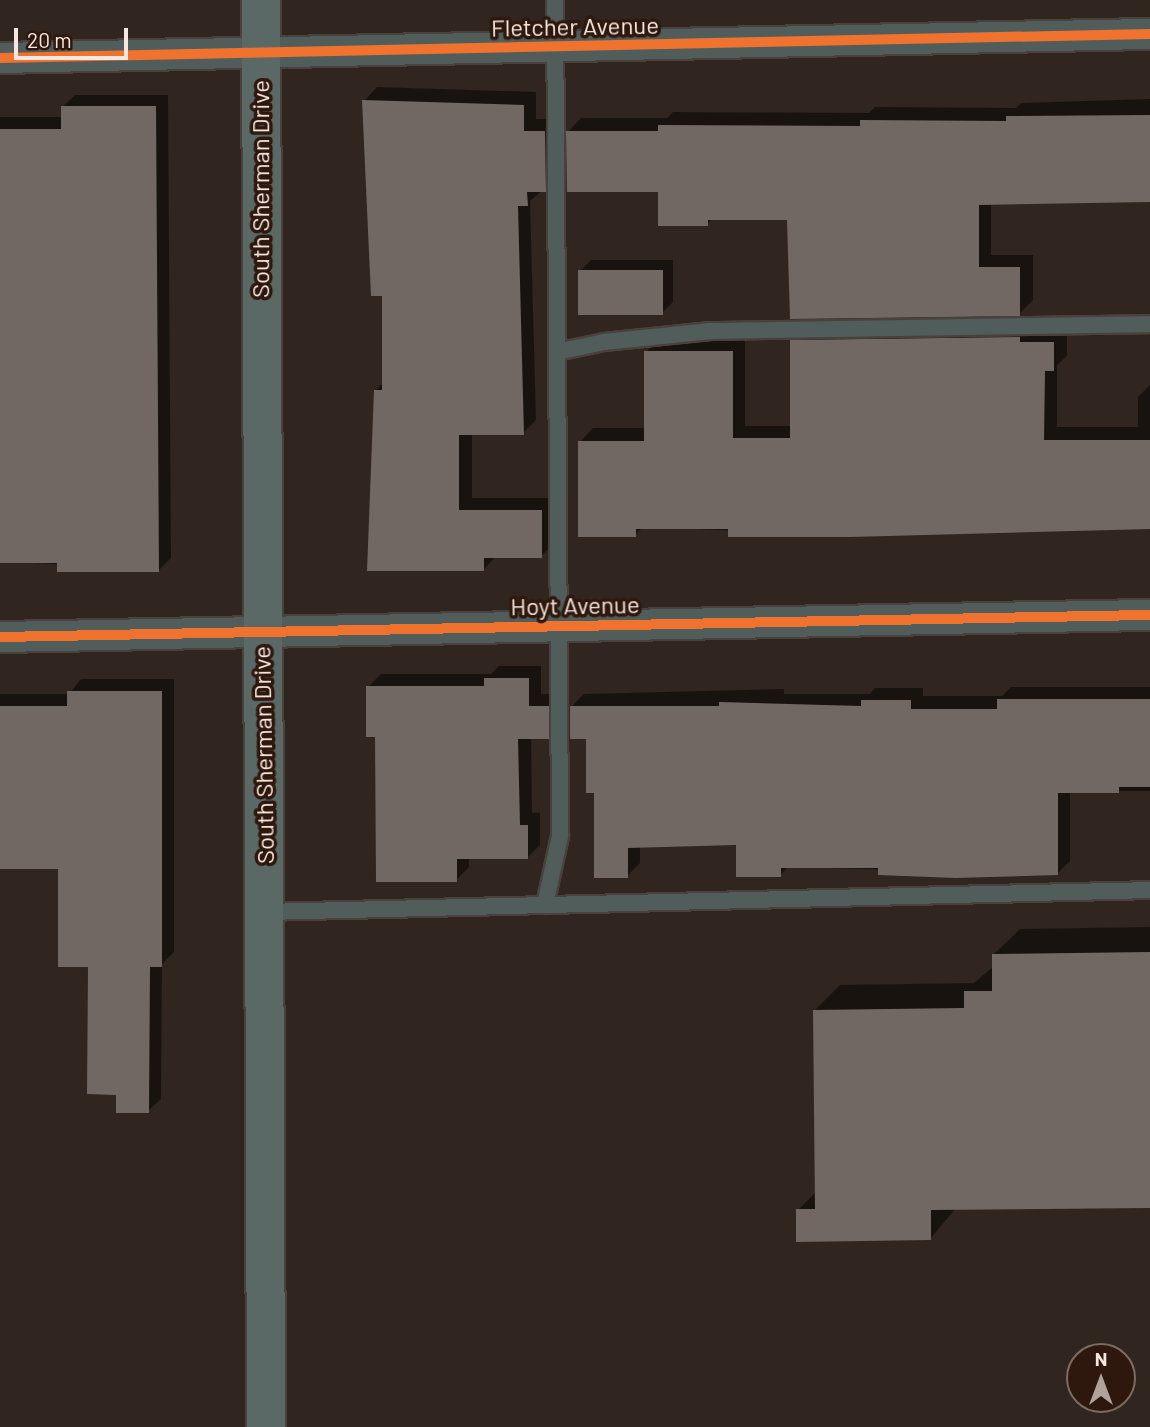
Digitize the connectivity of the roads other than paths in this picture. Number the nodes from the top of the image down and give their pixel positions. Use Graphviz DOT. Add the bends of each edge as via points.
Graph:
graph roads {
  1 [pos="261,0"];
  2 [pos="555,0"];
  3 [pos="1150,34"];
  4 [pos="557,47"];
  5 [pos="260,53"];
  6 [pos="0,58"];
  7 [pos="1150,324"];
  8 [pos="557,352"];
  9 [pos="1150,615"];
  10 [pos="558,627"];
  11 [pos="262,632"];
  12 [pos="0,637"];
  13 [pos="1150,890"];
  14 [pos="545,905"];
  15 [pos="265,912"];
  16 [pos="267,1427"];
  1 -- 5 [label="main road, South Sherman Drive"];
  2 -- 4 [label="lane"];
  3 -- 4 [label="street, Fletcher Avenue"];
  4 -- 5 [label="street, Fletcher Avenue"];
  4 -- 8 [label="lane"];
  5 -- 6 [label="street, Fletcher Avenue"];
  5 -- 11 [label="main road, South Sherman Drive"];
  7 -- 8 [label="lane" via="710,331 604,342"];
  8 -- 10 [label="lane"];
  9 -- 10 [label="street, Hoyt Avenue"];
  10 -- 11 [label="street, Hoyt Avenue"];
  10 -- 14 [label="lane" via="560,836"];
  11 -- 12 [label="street, Hoyt Avenue"];
  11 -- 15 [label="main road, South Sherman Drive"];
  13 -- 14 [label="lane"];
  14 -- 15 [label="lane"];
  15 -- 16 [label="main road, South Sherman Drive"];
}
